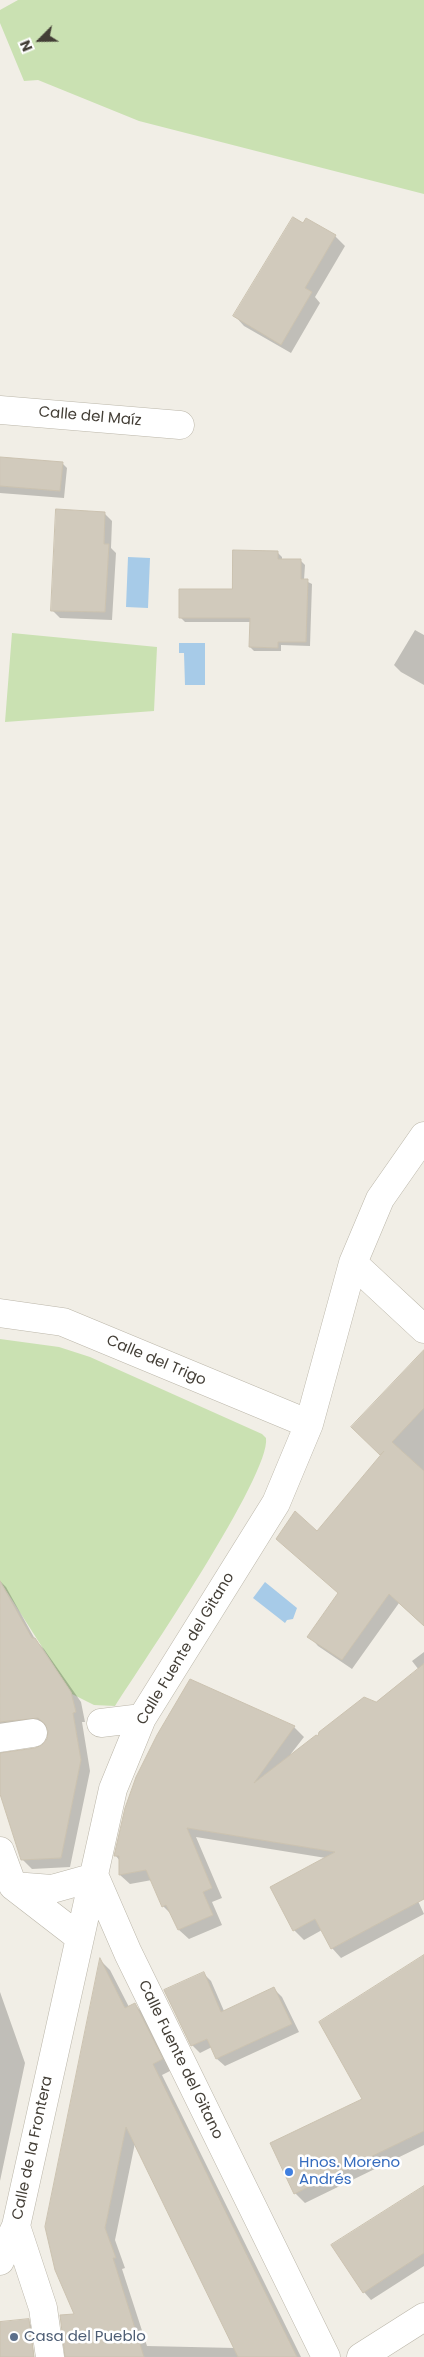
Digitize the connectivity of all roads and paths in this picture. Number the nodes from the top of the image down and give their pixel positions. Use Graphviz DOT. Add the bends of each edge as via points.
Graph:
graph roads {
  1 [pos="0,410"];
  2 [pos="180,425"];
  3 [pos="424,1136"];
  4 [pos="353,1263"];
  5 [pos="0,1313"];
  6 [pos="424,1330"];
  7 [pos="309,1424"];
  8 [pos="142,1718"];
  9 [pos="101,1723"];
  10 [pos="33,1733"];
  11 [pos="0,1738"];
  12 [pos="0,1851"];
  13 [pos="95,1877"];
  14 [pos="13,1886"];
  15 [pos="79,1937"];
  16 [pos="16,2226"];
  17 [pos="0,2261"];
  18 [pos="424,2317"];
  19 [pos="50,2357"];
  20 [pos="326,2357"];
  21 [pos="361,2357"];
  1 -- 2 [label="street, Calle del Maíz"];
  3 -- 4 [label="street, Calle Fuente del Gitano" via="380,1199"];
  4 -- 6 [label="street"];
  4 -- 7 [label="street, Calle Fuente del Gitano"];
  5 -- 7 [label="street, Calle del Trigo" via="63,1322"];
  7 -- 8 [label="street, Calle Fuente del Gitano" via="276,1503"];
  8 -- 9 [label="street"];
  8 -- 13 [label="street, Calle Fuente del Gitano" via="113,1789"];
  10 -- 11 [label="street"];
  12 -- 14 [label="street"];
  13 -- 14 [label="street" via="52,1889"];
  13 -- 15 [label="street, Calle de la Frontera"];
  13 -- 20 [label="street, Calle Fuente del Gitano" via="128,1953"];
  14 -- 15 [label="street"];
  15 -- 16 [label="street, Calle de la Frontera"];
  16 -- 17 [label="street"];
  16 -- 19 [label="street, Calle de la Frontera" via="43,2308"];
  18 -- 21 [label="street"];
}
